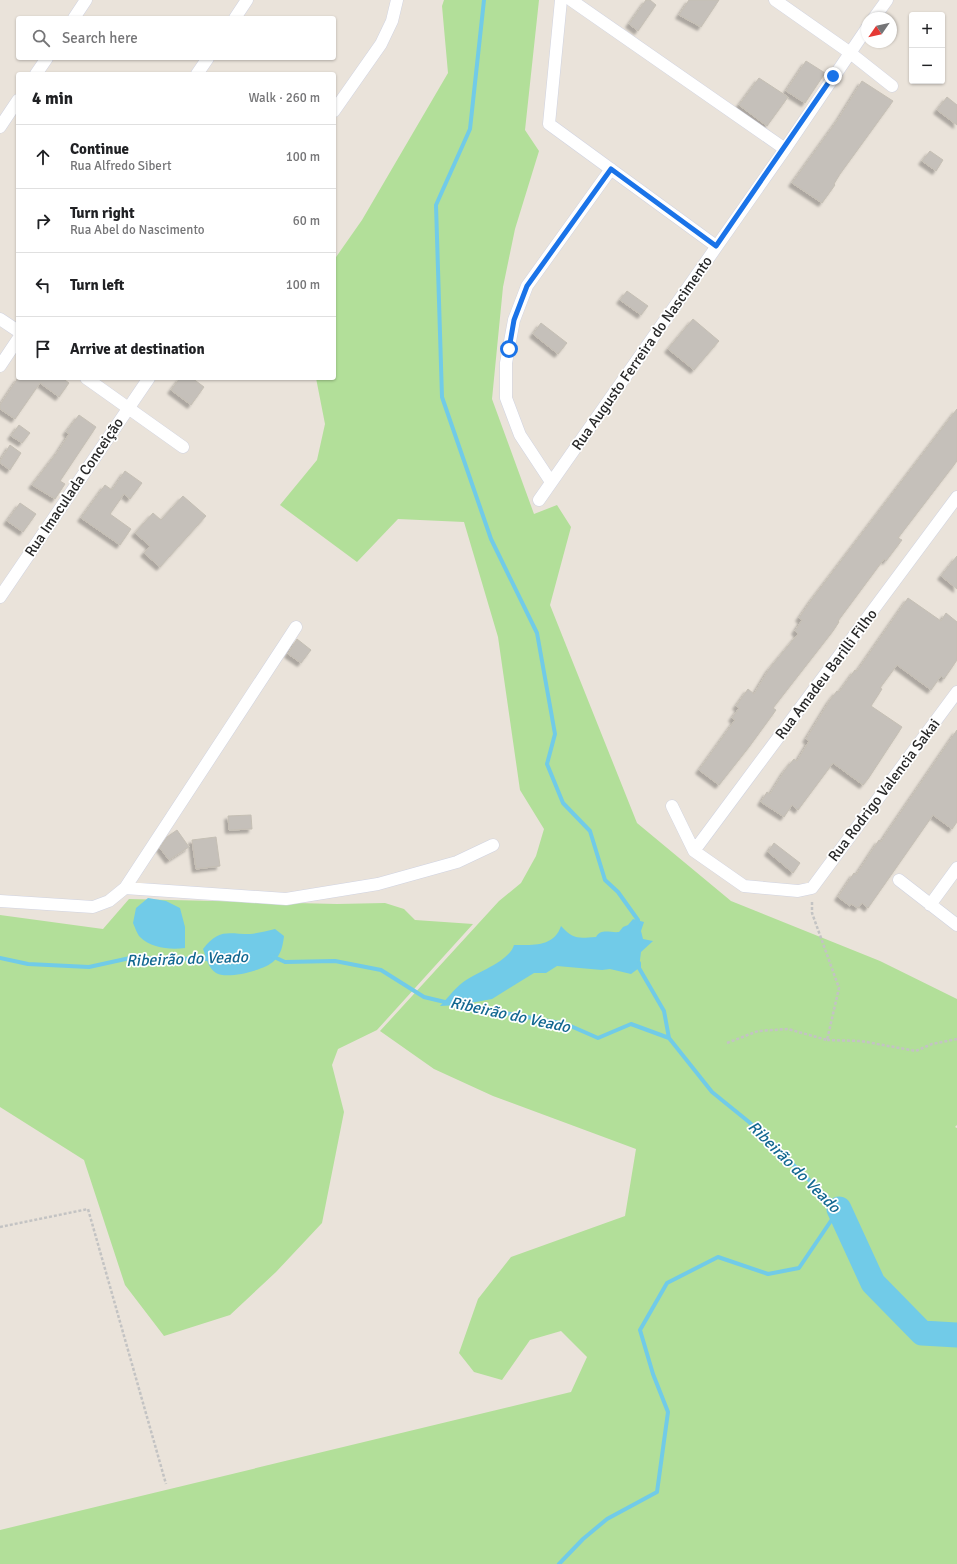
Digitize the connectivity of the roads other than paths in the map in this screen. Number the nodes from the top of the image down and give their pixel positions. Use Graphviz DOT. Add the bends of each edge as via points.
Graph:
graph roads {
  1 [pos="86,0"];
  2 [pos="247,0"];
  3 [pos="397,0"];
  4 [pos="561,0"];
  5 [pos="571,0"];
  6 [pos="775,0"];
  7 [pos="887,0"];
  8 [pos="878,12"];
  9 [pos="75,16"];
  10 [pos="236,16"];
  11 [pos="861,36"];
  12 [pos="850,52"];
  13 [pos="46,60"];
  14 [pos="207,60"];
  15 [pos="37,72"];
  16 [pos="198,72"];
  17 [pos="892,86"];
  18 [pos="16,103"];
  19 [pos="336,108"];
  20 [pos="0,126"];
  21 [pos="785,149"];
  22 [pos="611,169"];
  23 [pos="716,246"];
  24 [pos="0,319"];
  25 [pos="16,330"];
  26 [pos="16,342"];
  27 [pos="0,366"];
  28 [pos="89,380"];
  29 [pos="148,380"];
  30 [pos="129,407"];
  31 [pos="183,447"];
  32 [pos="551,482"];
  33 [pos="957,497"];
  34 [pos="539,500"];
  35 [pos="0,597"];
  36 [pos="296,627"];
  37 [pos="957,692"];
  38 [pos="672,806"];
  39 [pos="493,845"];
  40 [pos="694,851"];
  41 [pos="957,868"];
  42 [pos="899,880"];
  43 [pos="125,888"];
  44 [pos="0,901"];
  45 [pos="930,905"];
  46 [pos="957,925"];
  1 -- 9 [label="street"];
  2 -- 10 [label="street"];
  3 -- 19 [label="street" via="392,21 381,44"];
  4 -- 22 [label="street" via="549,124"];
  5 -- 21 [label="street"];
  6 -- 12 [label="street"];
  7 -- 8 [label="street"];
  11 -- 12 [label="street, Rua Augusto Ferreira do Nascimento"];
  12 -- 17 [label="street"];
  12 -- 21 [label="street, Rua Augusto Ferreira do Nascimento"];
  13 -- 15 [label="street"];
  14 -- 16 [label="street"];
  18 -- 20 [label="street"];
  21 -- 23 [label="street, Rua Augusto Ferreira do Nascimento"];
  22 -- 23 [label="street"];
  22 -- 32 [label="street" via="527,286 514,320 506,364 506,398 520,435"];
  23 -- 32 [label="street, Rua Augusto Ferreira do Nascimento"];
  24 -- 25 [label="street"];
  26 -- 27 [label="street"];
  28 -- 30 [label="street"];
  29 -- 30 [label="street, Rua Imaculada Conceição"];
  30 -- 31 [label="street"];
  30 -- 35 [label="street, Rua Imaculada Conceição"];
  32 -- 34 [label="street, Rua Augusto Ferreira do Nascimento"];
  33 -- 40 [label="street, Rua Amadeu Barilli Filho"];
  36 -- 43 [label="street"];
  37 -- 40 [label="street, Rua Rodrigo Valencia Sakai" via="812,888 798,891 744,886"];
  38 -- 40 [label="street"];
  39 -- 43 [label="street" via="457,862 378,884 286,898"];
  41 -- 45 [label="street"];
  42 -- 45 [label="street"];
  43 -- 44 [label="street" via="109,901 93,907"];
  45 -- 46 [label="street"];
}
